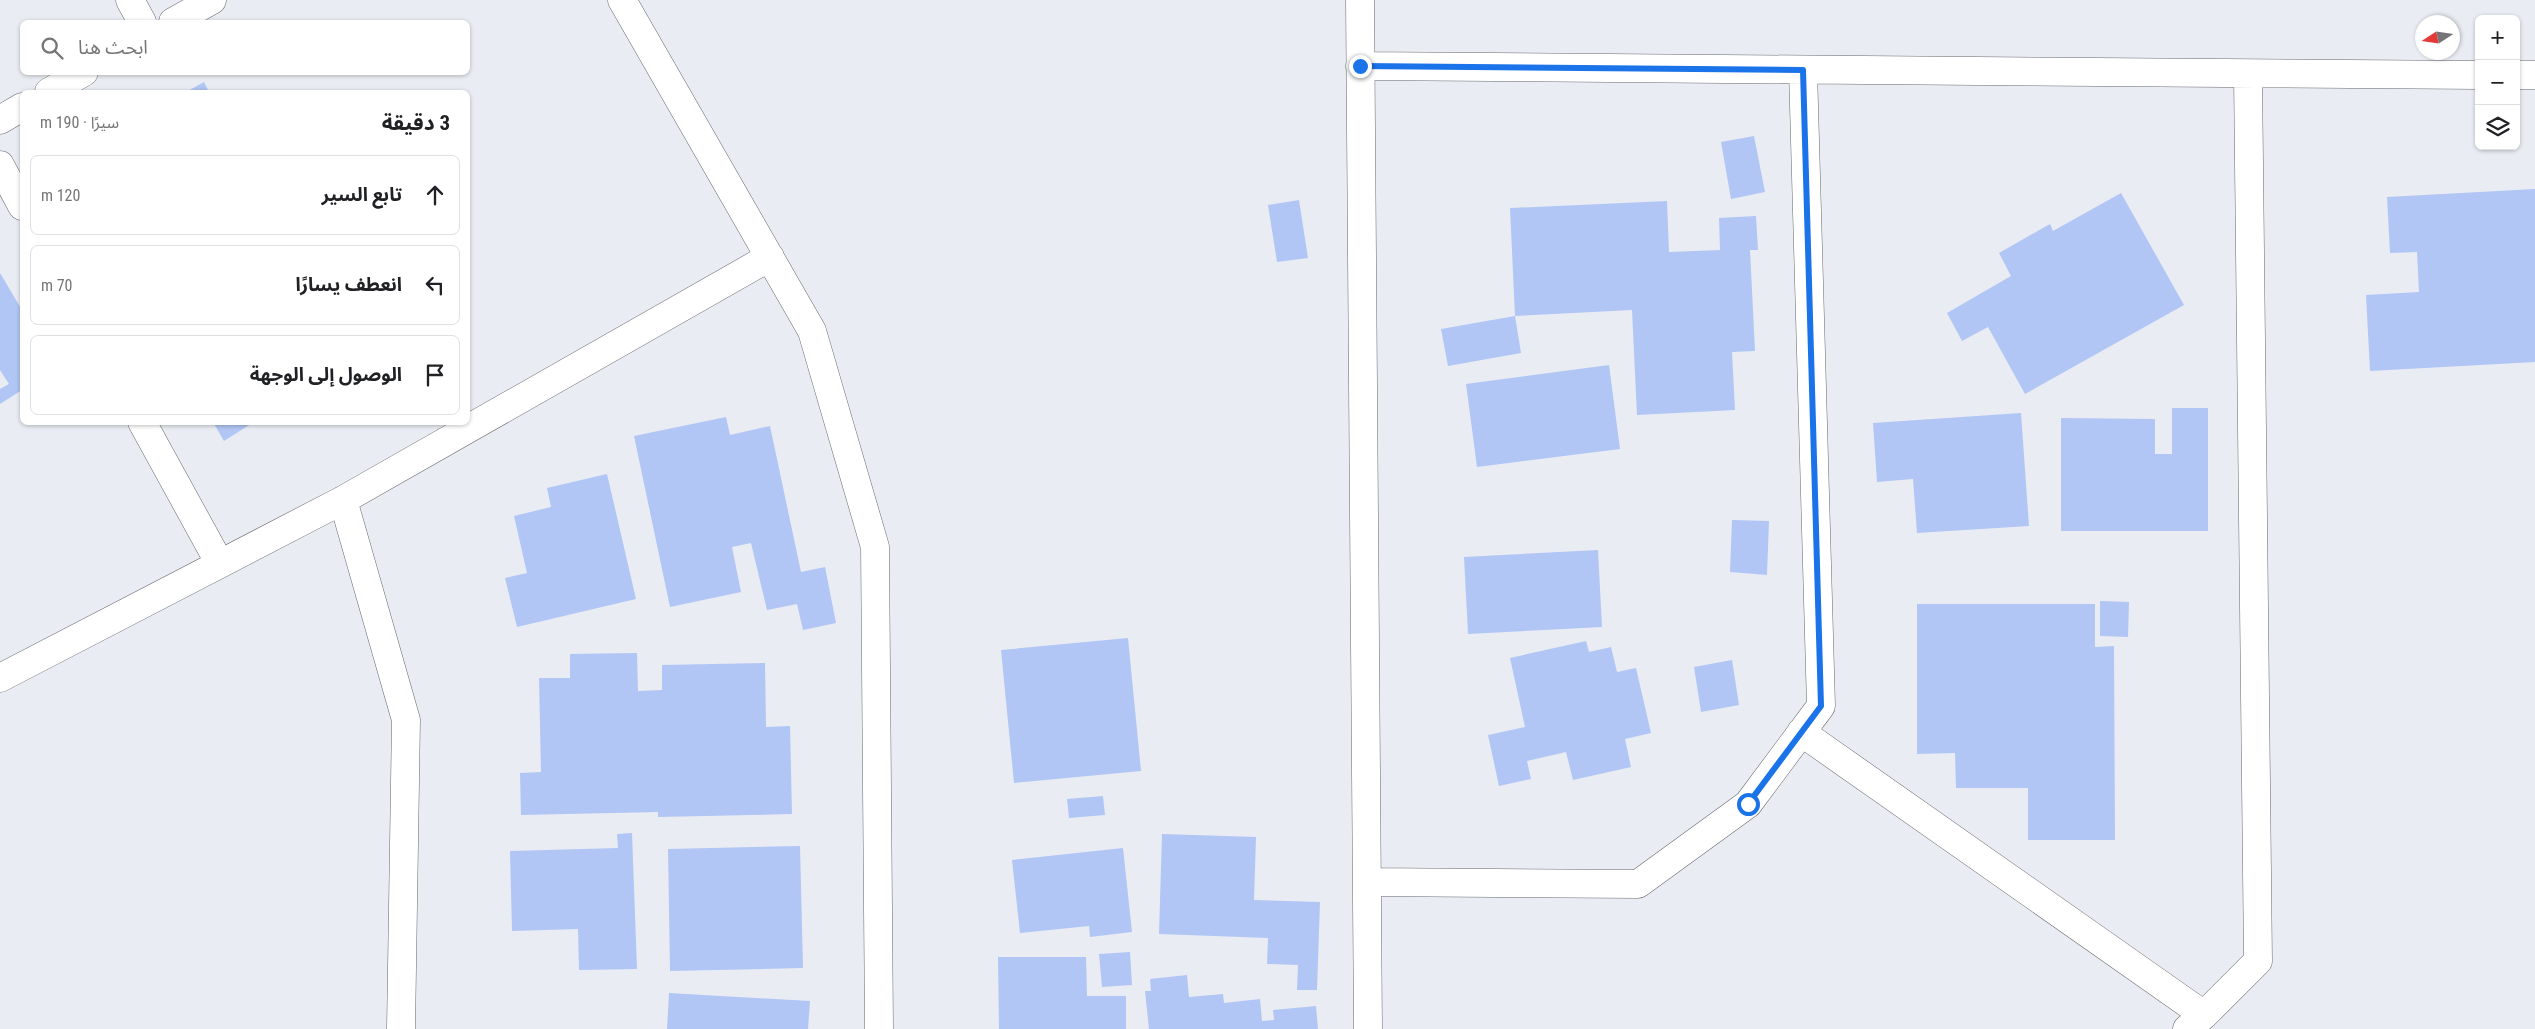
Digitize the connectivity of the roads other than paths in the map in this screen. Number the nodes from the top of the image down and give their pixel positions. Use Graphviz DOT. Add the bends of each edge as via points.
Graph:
graph roads {
  1 [pos="130,0"];
  2 [pos="212,0"];
  3 [pos="622,0"];
  4 [pos="1360,0"];
  5 [pos="141,20"];
  6 [pos="177,20"];
  7 [pos="1360,66"];
  8 [pos="1803,70"];
  9 [pos="79,75"];
  10 [pos="2248,75"];
  11 [pos="2475,75"];
  12 [pos="2520,75"];
  13 [pos="2535,75"];
  14 [pos="52,90"];
  15 [pos="20,108"];
  16 [pos="0,120"];
  17 [pos="0,165"];
  18 [pos="20,202"];
  19 [pos="770,257"];
  20 [pos="144,425"];
  21 [pos="343,500"];
  22 [pos="220,564"];
  23 [pos="0,678"];
  24 [pos="1801,732"];
  25 [pos="1367,882"];
  26 [pos="2196,1022"];
  27 [pos="401,1029"];
  28 [pos="879,1029"];
  29 [pos="1368,1029"];
  1 -- 5 [label="street"];
  2 -- 6 [label="street"];
  3 -- 19 [label="street"];
  4 -- 7 [label="street"];
  7 -- 8 [label="street"];
  7 -- 25 [label="street"];
  8 -- 10 [label="street"];
  8 -- 24 [label="street" via="1821,706"];
  9 -- 14 [label="street"];
  10 -- 11 [label="street"];
  10 -- 26 [label="street" via="2258,961"];
  12 -- 13 [label="street"];
  15 -- 16 [label="street"];
  17 -- 18 [label="street"];
  19 -- 21 [label="street"];
  19 -- 28 [label="street" via="812,331 875,547"];
  20 -- 22 [label="street"];
  21 -- 22 [label="street"];
  21 -- 27 [label="street" via="406,720"];
  22 -- 23 [label="street"];
  24 -- 25 [label="street" via="1748,804 1638,884"];
  24 -- 26 [label="street"];
  25 -- 29 [label="street"];
}
